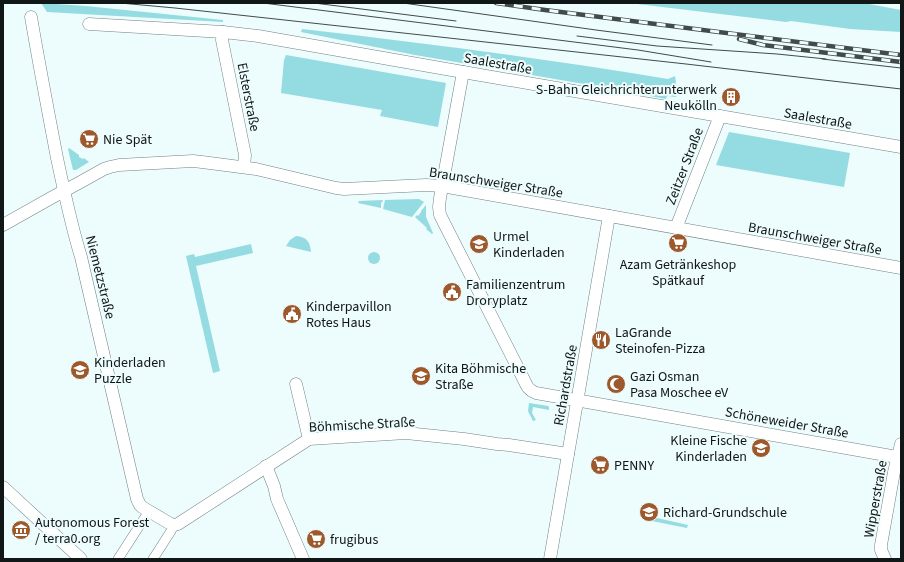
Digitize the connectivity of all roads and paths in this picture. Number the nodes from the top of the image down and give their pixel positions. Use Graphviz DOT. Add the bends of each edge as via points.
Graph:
graph roads {
  1 [pos="31,17"];
  2 [pos="89,24"];
  3 [pos="222,32"];
  4 [pos="463,72"];
  5 [pos="720,116"];
  6 [pos="901,147"];
  7 [pos="244,167"];
  8 [pos="442,186"];
  9 [pos="64,191"];
  10 [pos="609,216"];
  11 [pos="3,225"];
  12 [pos="676,228"];
  13 [pos="901,268"];
  14 [pos="296,384"];
  15 [pos="577,400"];
  16 [pos="309,439"];
  17 [pos="901,444"];
  18 [pos="568,454"];
  19 [pos="898,457"];
  20 [pos="266,466"];
  21 [pos="3,487"];
  22 [pos="149,511"];
  23 [pos="174,525"];
  24 [pos="81,559"];
  25 [pos="118,559"];
  26 [pos="153,559"];
  27 [pos="302,559"];
  28 [pos="550,559"];
  29 [pos="885,559"];
  1 -- 9 [label="street, Niemetzstraße"];
  2 -- 3 [label="street, Saalestraße"];
  3 -- 4 [label="street, Saalestraße"];
  3 -- 7 [label="street, Elsterstraße" via="245,155"];
  4 -- 5 [label="street, Saalestraße"];
  4 -- 8 [label="street, Schöneweider Straße"];
  5 -- 6 [label="street, Saalestraße"];
  5 -- 12 [label="street, Zeitzer Straße"];
  7 -- 8 [label="street, Braunschweiger Straße" via="344,189"];
  7 -- 9 [label="street, Braunschweiger Straße" via="193,161 119,165 104,169"];
  8 -- 10 [label="street, Braunschweiger Straße"];
  8 -- 15 [label="street, Schöneweider Straße" via="440,215 528,388 536,393"];
  9 -- 11 [label="street, Braunschweiger Straße"];
  9 -- 22 [label="street, Niemetzstraße" via="137,499 140,505"];
  10 -- 12 [label="street, Braunschweiger Straße"];
  10 -- 15 [label="street, Richardstraße"];
  12 -- 13 [label="street, Braunschweiger Straße"];
  14 -- 16 [label="street"];
  15 -- 18 [label="street, Richardstraße"];
  15 -- 19 [label="street, Schöneweider Straße"];
  16 -- 18 [label="street, Böhmische Straße" via="406,433"];
  16 -- 20 [label="street, Böhmische Straße"];
  17 -- 19 [label="street, Wipperstraße"];
  18 -- 28 [label="street, Richardstraße"];
  19 -- 29 [label="street, Wipperstraße" via="881,545"];
  20 -- 23 [label="street, Böhmische Straße"];
  20 -- 27 [label="street"];
  21 -- 24 [label="street"];
  22 -- 23 [label="street, Niemetzstraße"];
  22 -- 25 [label="street"];
  23 -- 26 [label="street"];
}
